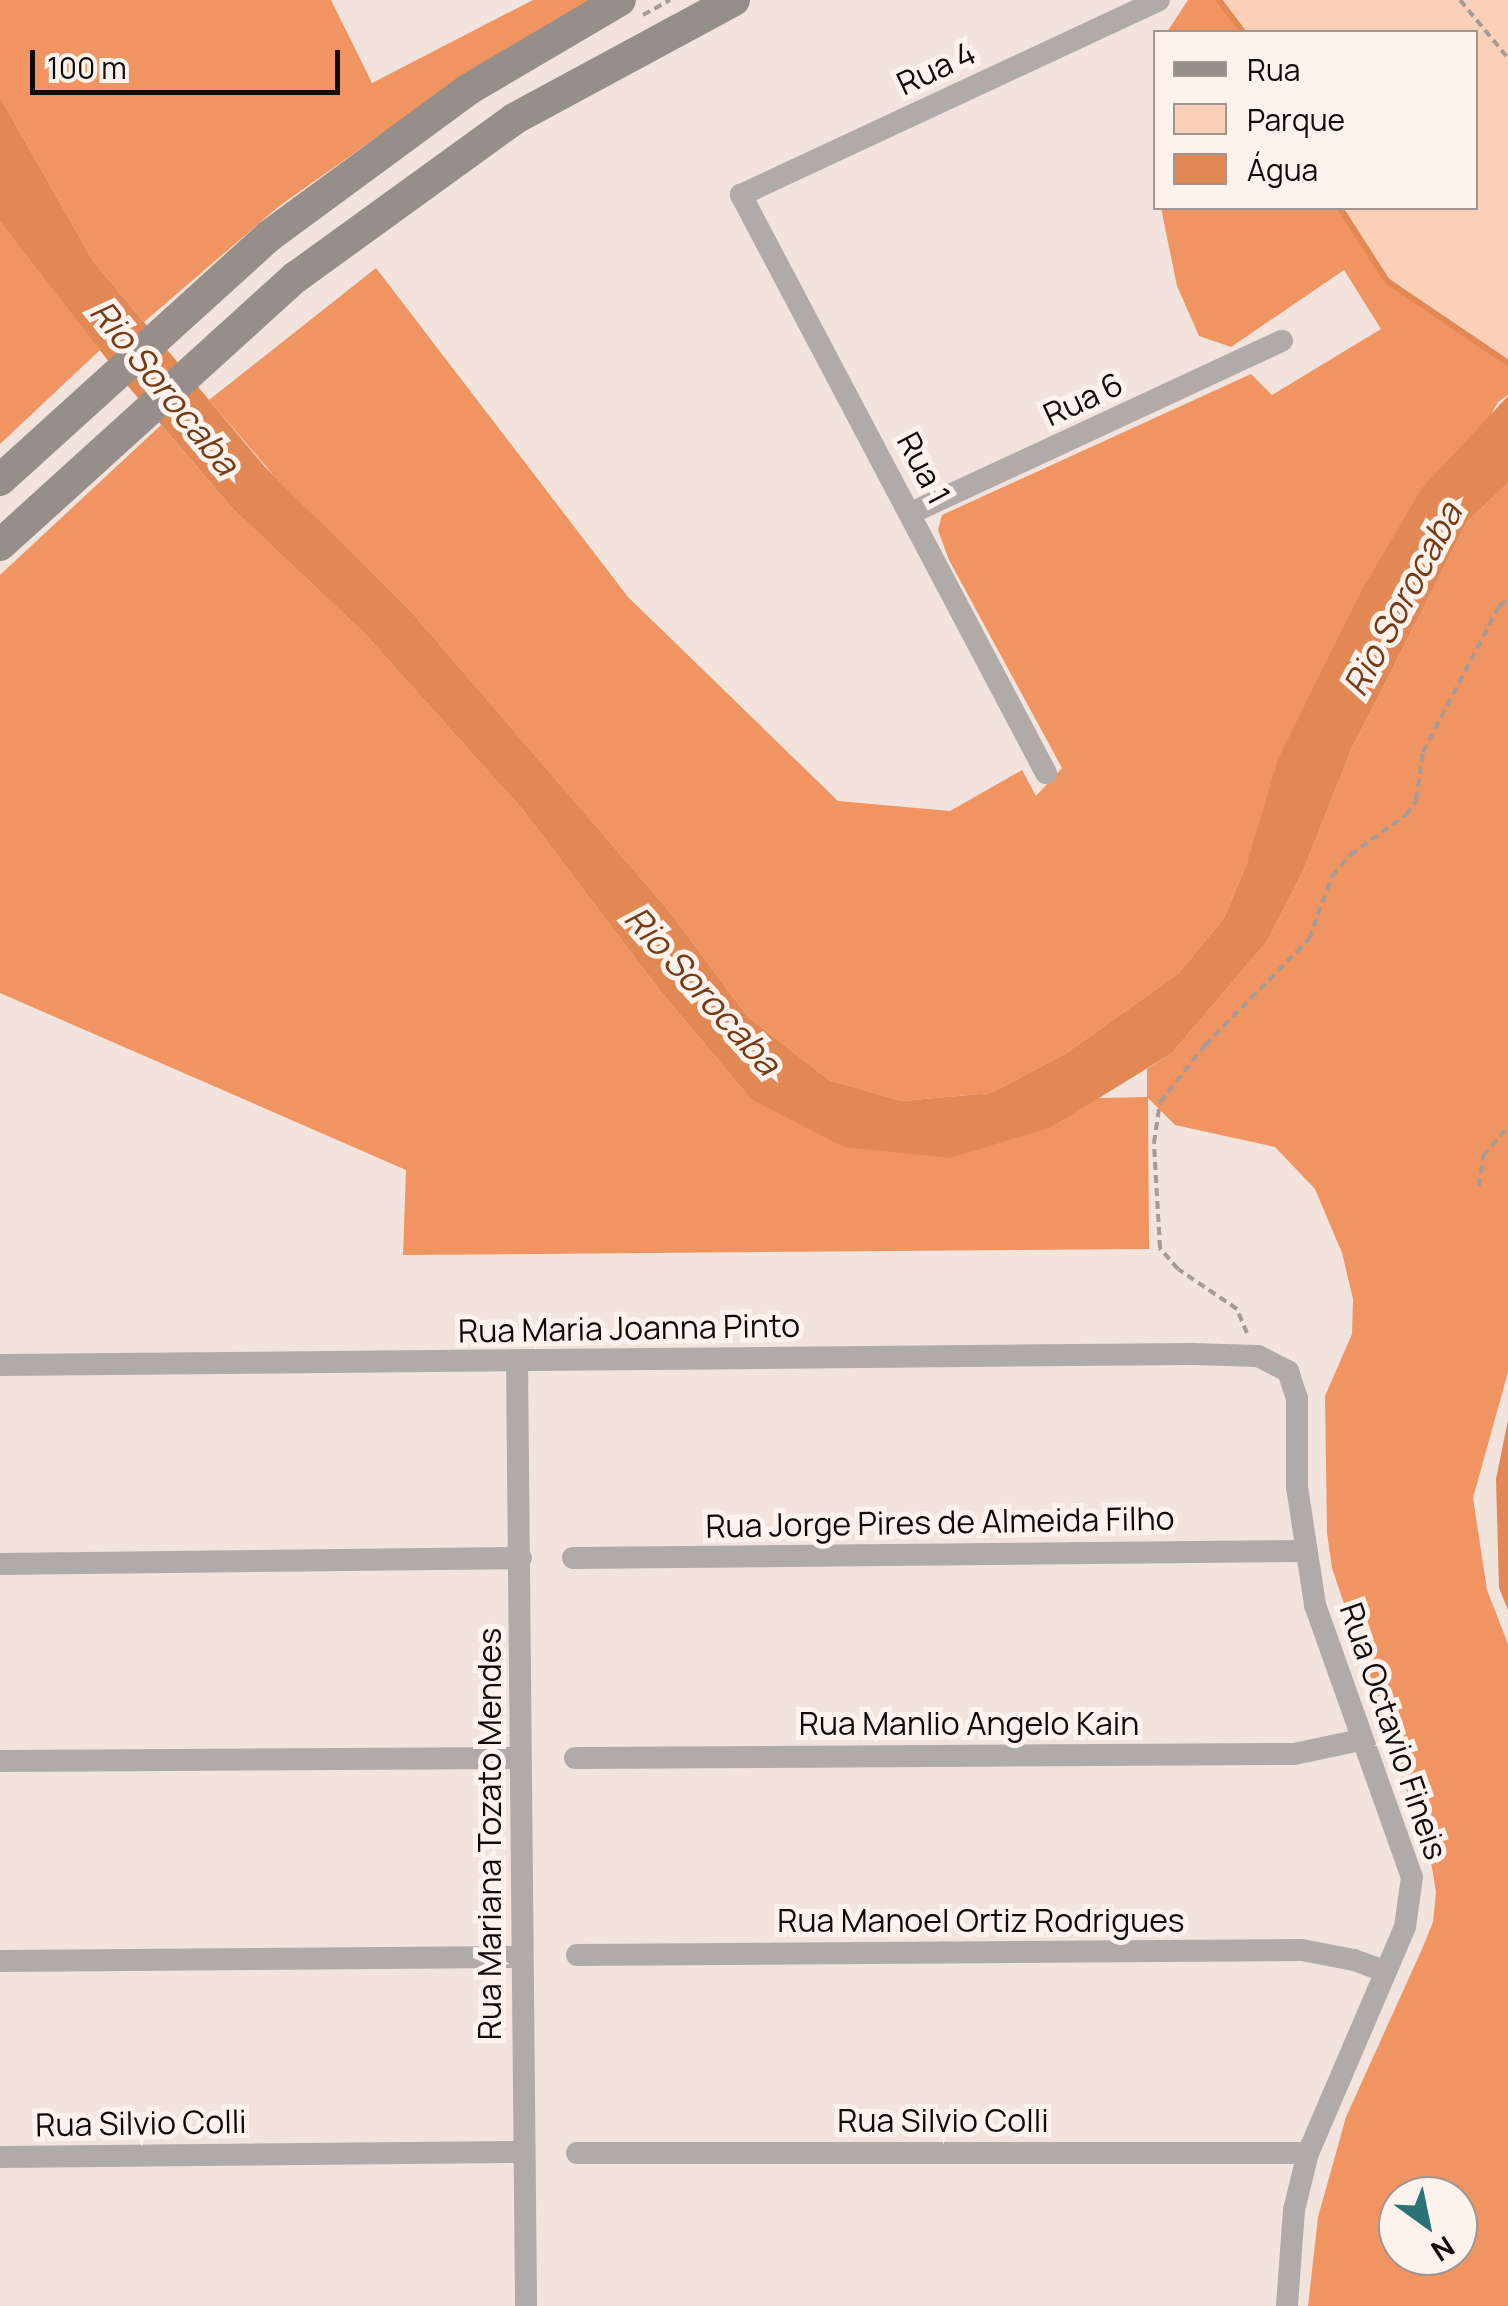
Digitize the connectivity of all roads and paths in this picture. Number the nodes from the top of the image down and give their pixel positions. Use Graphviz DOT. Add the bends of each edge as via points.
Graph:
graph roads {
  1 [pos="620,0"];
  2 [pos="734,0"];
  3 [pos="1159,0"];
  4 [pos="1460,0"];
  5 [pos="1508,58"];
  6 [pos="741,195"];
  7 [pos="1282,341"];
  8 [pos="6,474"];
  9 [pos="911,513"];
  10 [pos="0,544"];
  11 [pos="1508,599"];
  12 [pos="1046,772"];
  13 [pos="1508,1126"];
  14 [pos="1479,1186"];
  15 [pos="1248,1334"];
  16 [pos="1258,1356"];
  17 [pos="517,1362"];
  18 [pos="0,1364"];
  19 [pos="1306,1550"];
  20 [pos="521,1558"];
  21 [pos="574,1558"];
  22 [pos="0,1564"];
  23 [pos="1361,1740"];
  24 [pos="520,1758"];
  25 [pos="575,1758"];
  26 [pos="0,1761"];
  27 [pos="576,1955"];
  28 [pos="522,1957"];
  29 [pos="0,1961"];
  30 [pos="1384,1971"];
  31 [pos="523,2152"];
  32 [pos="577,2153"];
  33 [pos="1308,2153"];
  34 [pos="0,2157"];
  35 [pos="526,2306"];
  36 [pos="1287,2306"];
  1 -- 8 [label="main road" via="469,89 269,236"];
  2 -- 10 [label="main road" via="502,127 296,277"];
  3 -- 6 [label="street, Rua 4"];
  4 -- 5 [label="path"];
  6 -- 9 [label="street, Rua 1"];
  7 -- 9 [label="street, Rua 6"];
  9 -- 12 [label="street, Rua 1"];
  11 -- 15 [label="path" via="1423,752 1416,800 1406,815 1350,855 1332,876 1308,939 1205,1044 1160,1102 1154,1143 1160,1248 1178,1269 1237,1308"];
  13 -- 14 [label="path" via="1483,1156"];
  16 -- 17 [label="street, Rua Maria Joanna Pinto"];
  16 -- 19 [label="street, Rua Octavio Fineis" via="1288,1371 1297,1398 1297,1486"];
  17 -- 18 [label="street, Rua Maria Joanna Pinto"];
  17 -- 20 [label="street, Rua Mariana Tozato Mendes"];
  19 -- 21 [label="street, Rua Jorge Pires de Almeida Filho"];
  19 -- 23 [label="street, Rua Octavio Fineis" via="1314,1605"];
  20 -- 22 [label="street"];
  20 -- 24 [label="street, Rua Mariana Tozato Mendes"];
  23 -- 25 [label="street, Rua Manlio Angelo Kain" via="1294,1754"];
  23 -- 30 [label="street, Rua Octavio Fineis" via="1412,1877 1406,1927"];
  24 -- 26 [label="street"];
  24 -- 28 [label="street, Rua Mariana Tozato Mendes"];
  27 -- 30 [label="street, Rua Manoel Ortiz Rodrigues" via="1302,1950"];
  28 -- 29 [label="street"];
  28 -- 31 [label="street, Rua Mariana Tozato Mendes"];
  30 -- 33 [label="street, Rua Octavio Fineis"];
  31 -- 34 [label="street, Rua Silvio Colli"];
  31 -- 35 [label="street, Rua Mariana Tozato Mendes"];
  32 -- 33 [label="street, Rua Silvio Colli"];
  33 -- 36 [label="street, Rua Octavio Fineis" via="1294,2210"];
}
